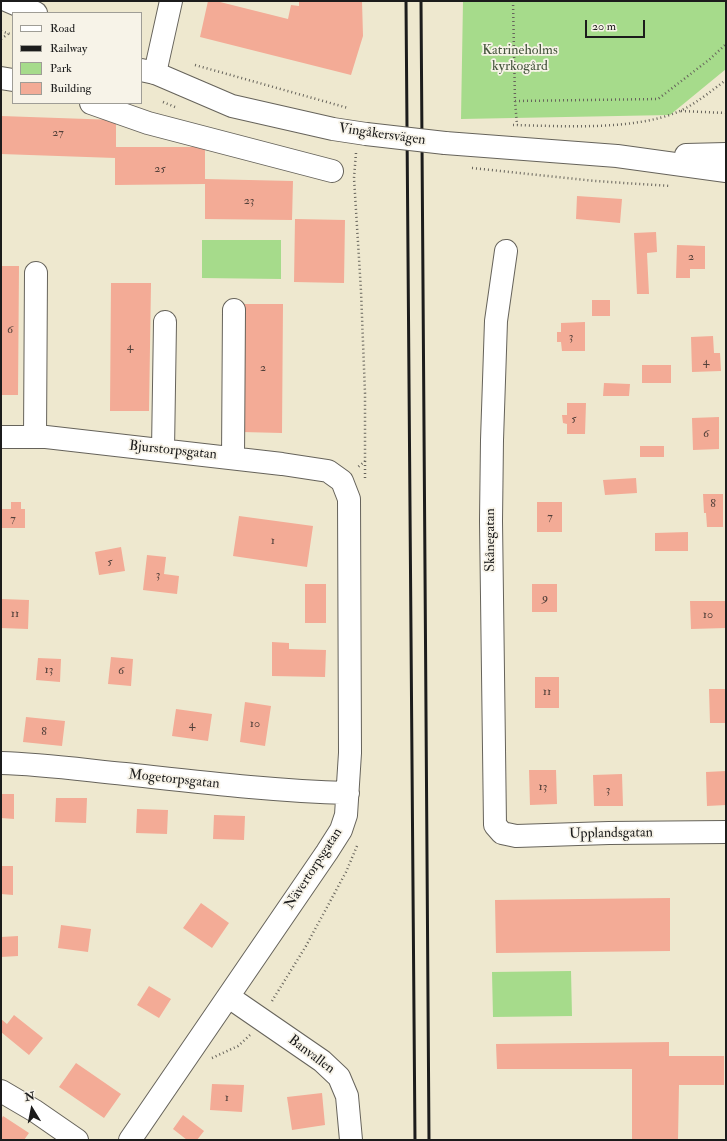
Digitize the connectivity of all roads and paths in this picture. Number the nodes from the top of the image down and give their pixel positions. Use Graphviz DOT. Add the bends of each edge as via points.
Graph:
graph roads {
  1 [pos="8,1"];
  2 [pos="171,1"];
  3 [pos="513,1"];
  4 [pos="34,12"];
  5 [pos="7,23"];
  6 [pos="1,31"];
  7 [pos="12,33"];
  8 [pos="1,39"];
  9 [pos="726,44"];
  10 [pos="149,65"];
  11 [pos="1,78"];
  12 [pos="12,80"];
  13 [pos="726,80"];
  14 [pos="515,101"];
  15 [pos="94,104"];
  16 [pos="351,109"];
  17 [pos="680,110"];
  18 [pos="726,113"];
  19 [pos="510,125"];
  20 [pos="517,125"];
  21 [pos="364,133"];
  22 [pos="726,154"];
  23 [pos="617,156"];
  24 [pos="466,167"];
  25 [pos="332,171"];
  26 [pos="726,171"];
  27 [pos="672,186"];
  28 [pos="506,251"];
  29 [pos="36,273"];
  30 [pos="234,310"];
  31 [pos="165,322"];
  32 [pos="1,437"];
  33 [pos="35,437"];
  34 [pos="163,450"];
  35 [pos="233,458"];
  36 [pos="365,461"];
  37 [pos="342,481"];
  38 [pos="366,484"];
  39 [pos="1,763"];
  40 [pos="348,793"];
  41 [pos="499,829"];
  42 [pos="726,832"];
  43 [pos="357,845"];
  44 [pos="229,997"];
  45 [pos="261,1020"];
  46 [pos="211,1058"];
  47 [pos="1,1091"];
  48 [pos="77,1140"];
  49 [pos="130,1140"];
  50 [pos="351,1140"];
  1 -- 4 [label="street"];
  2 -- 10 [label="street"];
  3 -- 14 [label="path"];
  5 -- 6 [label="path"];
  5 -- 7 [label="path"];
  5 -- 8 [label="path"];
  9 -- 14 [label="path" via="710,60 658,99"];
  10 -- 16 [label="path" via="276,89"];
  10 -- 21 [label="street, Vingåkersvägen" via="232,106 333,129"];
  11 -- 12 [label="street"];
  13 -- 17 [label="path"];
  14 -- 20 [label="path"];
  15 -- 25 [label="street" via="148,123"];
  17 -- 18 [label="path"];
  17 -- 20 [label="path" via="644,121 602,125"];
  19 -- 20 [label="path"];
  21 -- 23 [label="street, Vingåkersvägen, bridge" via="445,144"];
  21 -- 36 [label="path" via="356,155 354,178 363,354"];
  22 -- 23 [label="street, Vingåkersvägen"];
  23 -- 26 [label="street, Vingåkersvägen"];
  24 -- 27 [label="path" via="595,181"];
  28 -- 41 [label="street, Skånegatan" via="496,321 491,520 495,825"];
  29 -- 33 [label="street"];
  30 -- 35 [label="street"];
  31 -- 34 [label="street"];
  32 -- 33 [label="street, Bjurstorpsgatan"];
  33 -- 34 [label="street, Bjurstorpsgatan"];
  34 -- 35 [label="street, Bjurstorpsgatan"];
  35 -- 37 [label="street, Bjurstorpsgatan" via="328,471"];
  36 -- 37 [label="path"];
  36 -- 38 [label="path"];
  37 -- 40 [label="street, Nävertorpsgatan" via="349,499"];
  39 -- 40 [label="street, Mogetorpsgatan" via="82,769 222,785"];
  40 -- 44 [label="street, Nävertorpsgatan" via="346,815 341,830"];
  41 -- 42 [label="street, Upplandsgatan" via="502,833 516,836"];
  43 -- 45 [label="path" via="346,872 306,946"];
  44 -- 45 [label="street, Banvallen"];
  44 -- 49 [label="street, Nävertorpsgatan"];
  45 -- 46 [label="path" via="250,1036 238,1046"];
  45 -- 50 [label="street, Banvallen" via="322,1061 340,1077 347,1096"];
  47 -- 48 [label="street"];
}
